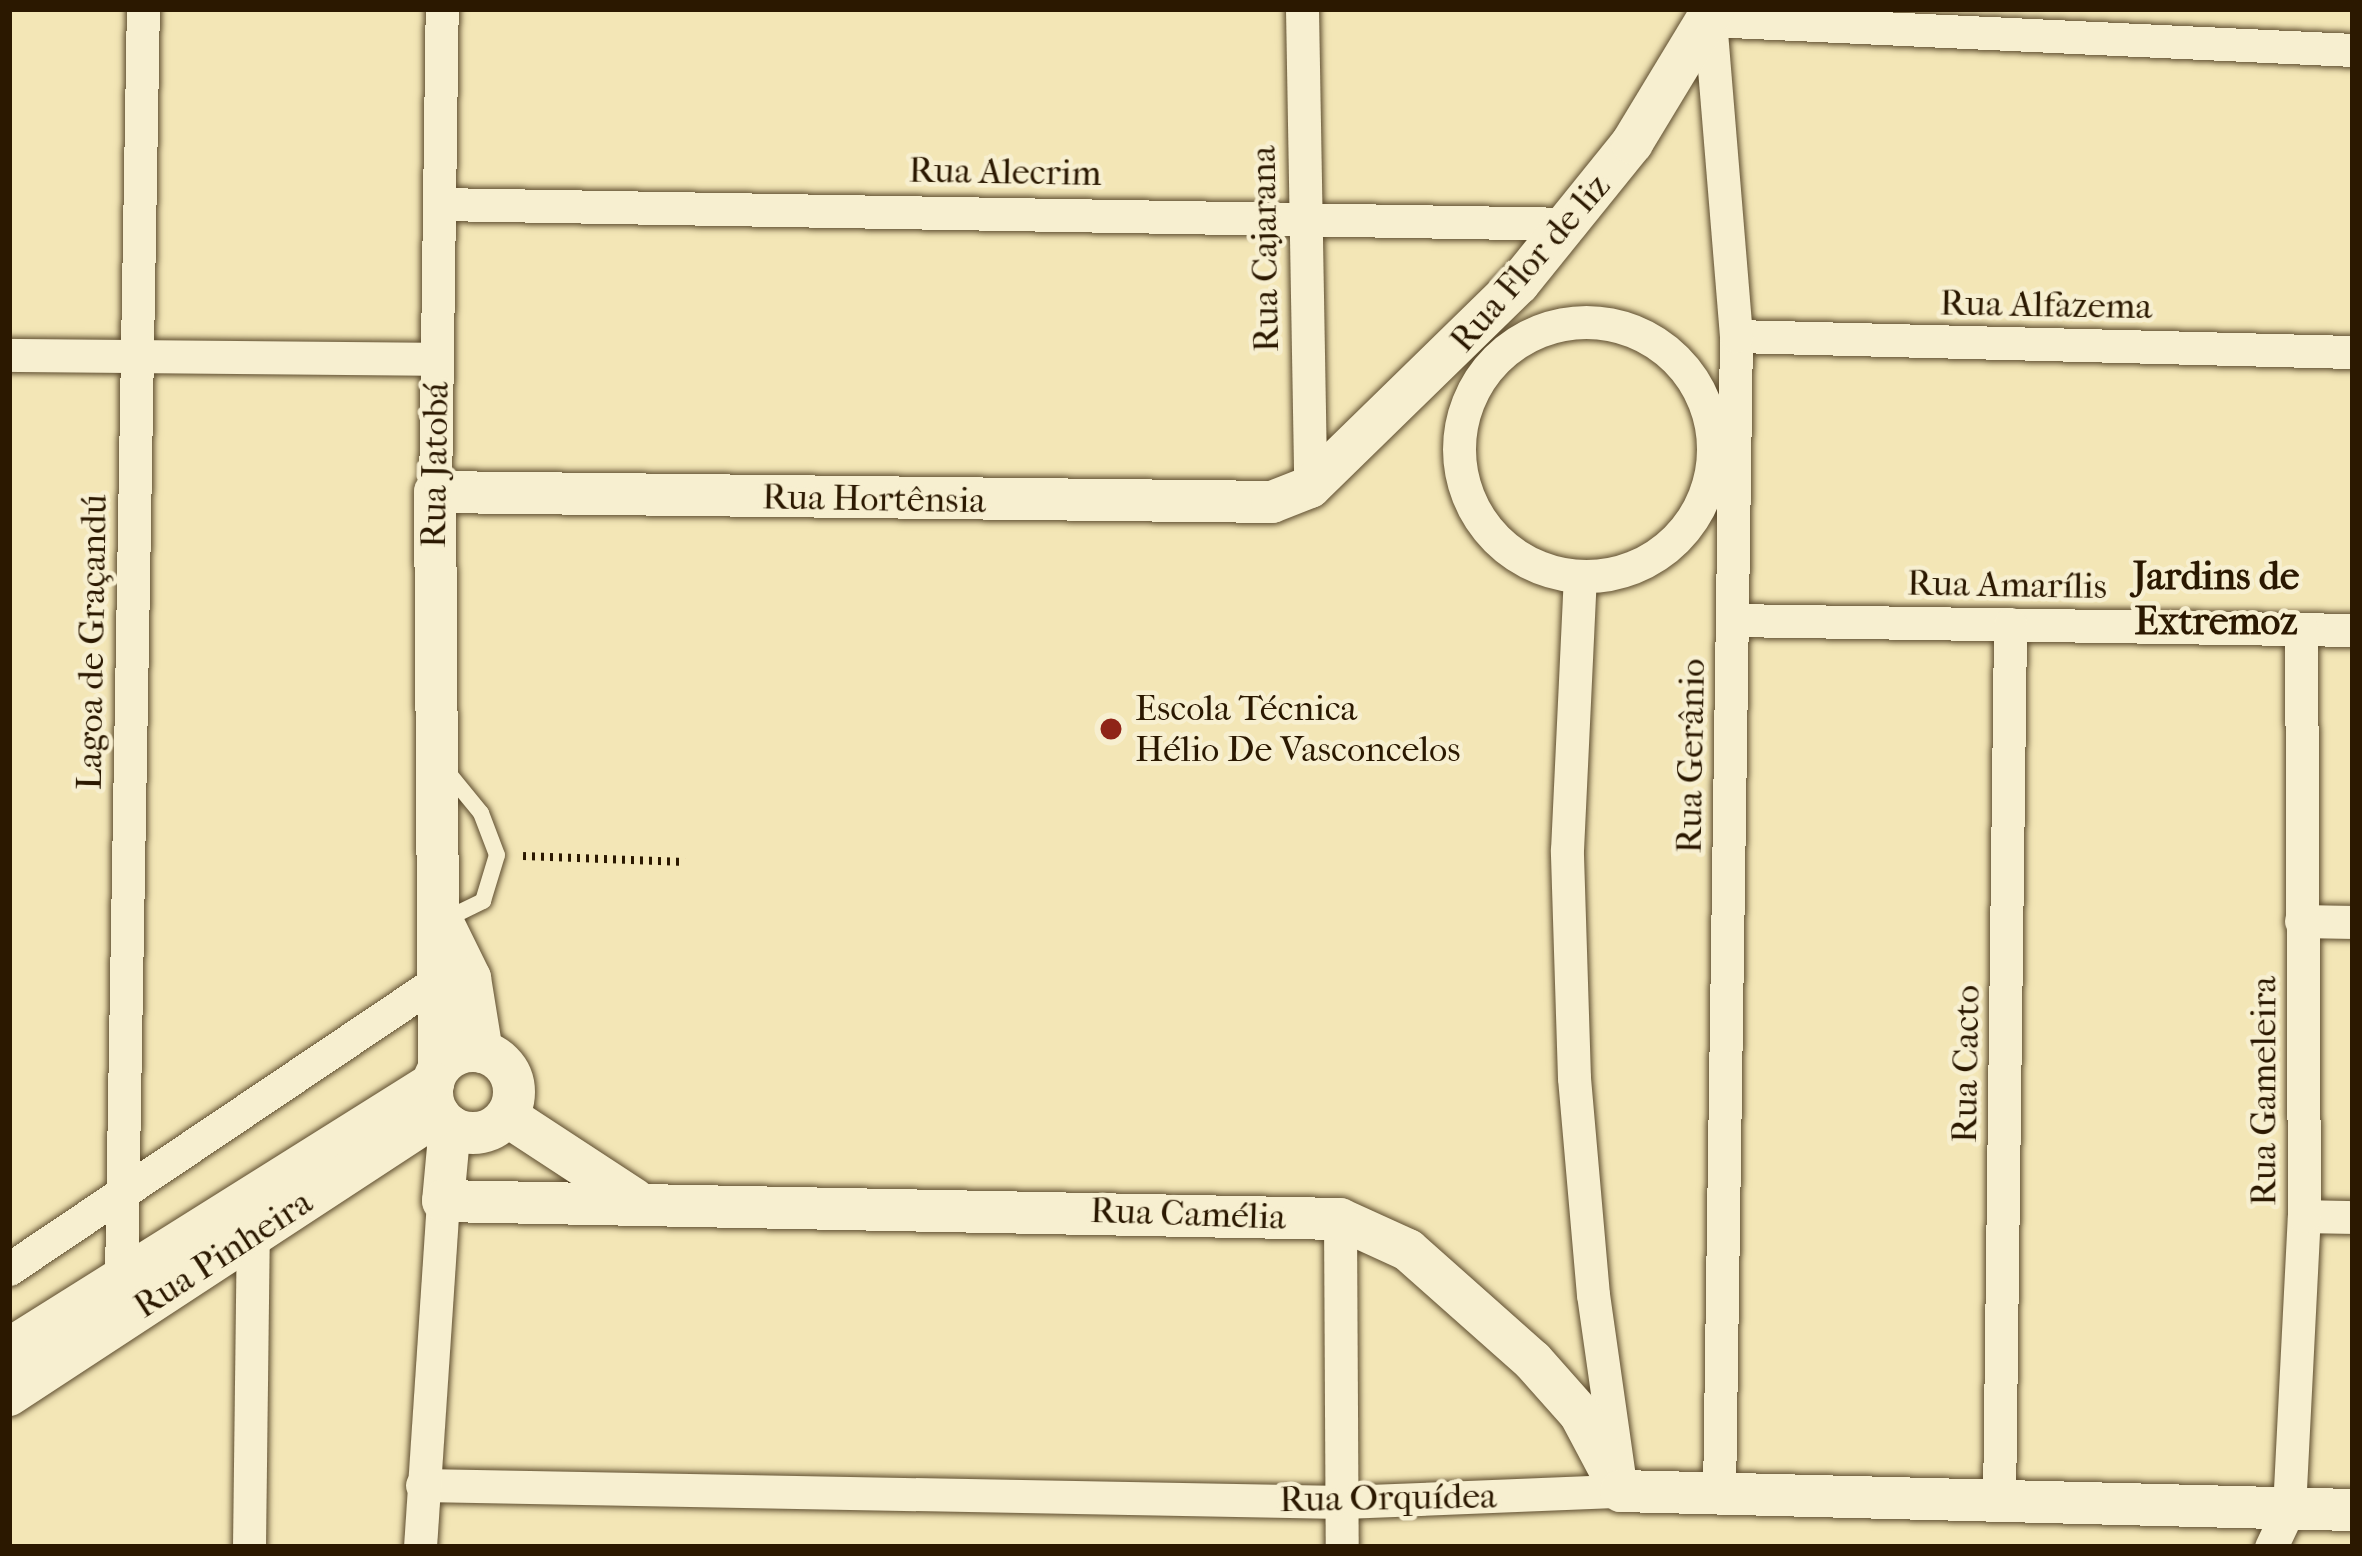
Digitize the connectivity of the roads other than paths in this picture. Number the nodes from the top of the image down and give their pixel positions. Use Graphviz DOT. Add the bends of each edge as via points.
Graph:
graph roads {
  1 [pos="143,9"];
  2 [pos="442,9"];
  3 [pos="1302,9"];
  4 [pos="1711,14"];
  5 [pos="2353,50"];
  6 [pos="439,204"];
  7 [pos="1302,215"];
  8 [pos="1571,224"];
  9 [pos="1736,336"];
  10 [pos="2353,352"];
  11 [pos="9,355"];
  12 [pos="1475,355"];
  13 [pos="136,358"];
  14 [pos="436,359"];
  15 [pos="1722,467"];
  16 [pos="1310,487"];
  17 [pos="436,492"];
  18 [pos="1580,576"];
  19 [pos="1732,620"];
  20 [pos="2010,624"];
  21 [pos="2301,629"];
  22 [pos="2353,630"];
  23 [pos="432,755"];
  24 [pos="442,921"];
  25 [pos="2301,921"];
  26 [pos="2353,922"];
  27 [pos="434,983"];
  28 [pos="482,1052"];
  29 [pos="458,1106"];
  30 [pos="122,1193"];
  31 [pos="635,1200"];
  32 [pos="443,1201"];
  33 [pos="584,1201"];
  34 [pos="2304,1216"];
  35 [pos="2353,1217"];
  36 [pos="1340,1219"];
  37 [pos="253,1234"];
  38 [pos="9,1269"];
  39 [pos="121,1276"];
  40 [pos="9,1348"];
  41 [pos="9,1395"];
  42 [pos="422,1485"];
  43 [pos="1621,1491"];
  44 [pos="1719,1496"];
  45 [pos="1342,1502"];
  46 [pos="1999,1504"];
  47 [pos="2289,1508"];
  48 [pos="2353,1510"];
  49 [pos="249,1547"];
  50 [pos="420,1547"];
  51 [pos="1342,1547"];
  52 [pos="2271,1547"];
  1 -- 13 [label="street, Lagoa de Graçandú"];
  2 -- 6 [label="street, Rua Jatobá"];
  3 -- 7 [label="street, Rua Cajarana"];
  4 -- 5 [label="street"];
  4 -- 8 [label="street, Rua Flor de liz"];
  4 -- 9 [label="street, Rua Gerânio"];
  6 -- 7 [label="street, Rua Alecrim"];
  6 -- 14 [label="street, Rua Jatobá"];
  7 -- 8 [label="street, Rua Alecrim"];
  7 -- 16 [label="street, Rua Cajarana"];
  8 -- 12 [label="street, Rua Flor de liz"];
  9 -- 10 [label="street, Rua Alfazema"];
  9 -- 15 [label="street, Rua Gerânio"];
  11 -- 13 [label="street"];
  12 -- 15 [label="street" via="1565,324 1620,326 1654,340 1702,395"];
  12 -- 16 [label="street, Rua Flor de liz"];
  12 -- 18 [label="street" via="1460,431 1470,500 1514,554"];
  13 -- 14 [label="street"];
  13 -- 30 [label="street, Lagoa de Graçandú"];
  14 -- 17 [label="street, Rua Jatobá"];
  15 -- 18 [label="street" via="1682,534 1653,558"];
  15 -- 19 [label="street, Rua Gerânio"];
  16 -- 17 [label="street, Rua Hortênsia" via="1232,505"];
  17 -- 23 [label="street, Rua Jatobá"];
  18 -- 43 [label="street" via="1567,850 1574,1078"];
  19 -- 20 [label="street, Rua Amarílis"];
  19 -- 44 [label="street, Rua Gerânio"];
  20 -- 21 [label="street, Rua Amarílis"];
  20 -- 46 [label="street, Rua Cacto"];
  21 -- 22 [label="street, Rua Amarílis"];
  21 -- 25 [label="street, Rua Gameleira"];
  23 -- 24 [label="street, Rua Jatobá"];
  23 -- 24 [label="lane" via="481,813 497,855 483,901"];
  24 -- 27 [label="street, Rua Jatobá"];
  24 -- 28 [label="street, Rua Jatobá" via="470,978"];
  25 -- 26 [label="street"];
  25 -- 34 [label="street, Rua Gameleira"];
  27 -- 29 [label="street, Rua Jatobá"];
  27 -- 30 [label="street"];
  28 -- 29 [label="street" via="466,1051"];
  28 -- 29 [label="street" via="497,1058 514,1085"];
  29 -- 31 [label="street"];
  29 -- 32 [label="street, Rua Jatobá"];
  29 -- 33 [label="street"];
  29 -- 37 [label="street, Rua Pinheira"];
  29 -- 39 [label="street, Rua Pinheira"];
  30 -- 38 [label="street"];
  30 -- 39 [label="street, Lagoa de Graçandú"];
  31 -- 33 [label="street, Rua Camélia"];
  31 -- 36 [label="street, Rua Camélia"];
  32 -- 33 [label="street, Rua Camélia"];
  32 -- 42 [label="street, Rua Jatobá"];
  34 -- 35 [label="street"];
  34 -- 47 [label="street, Rua Gameleira"];
  36 -- 43 [label="street, Rua Camélia" via="1408,1250 1533,1361 1580,1414"];
  36 -- 45 [label="street"];
  37 -- 41 [label="street, Rua Pinheira"];
  37 -- 49 [label="street"];
  39 -- 40 [label="street, Rua Pinheira"];
  42 -- 45 [label="street, Rua Orquídea"];
  42 -- 50 [label="street, Rua Jatobá"];
  43 -- 44 [label="street, Rua Orquídea"];
  43 -- 45 [label="street, Rua Orquídea"];
  44 -- 46 [label="street, Rua Orquídea"];
  45 -- 51 [label="street"];
  46 -- 47 [label="street, Rua Orquídea"];
  47 -- 48 [label="street, Rua Orquídea"];
  47 -- 52 [label="street, Rua Gameleira"];
}
